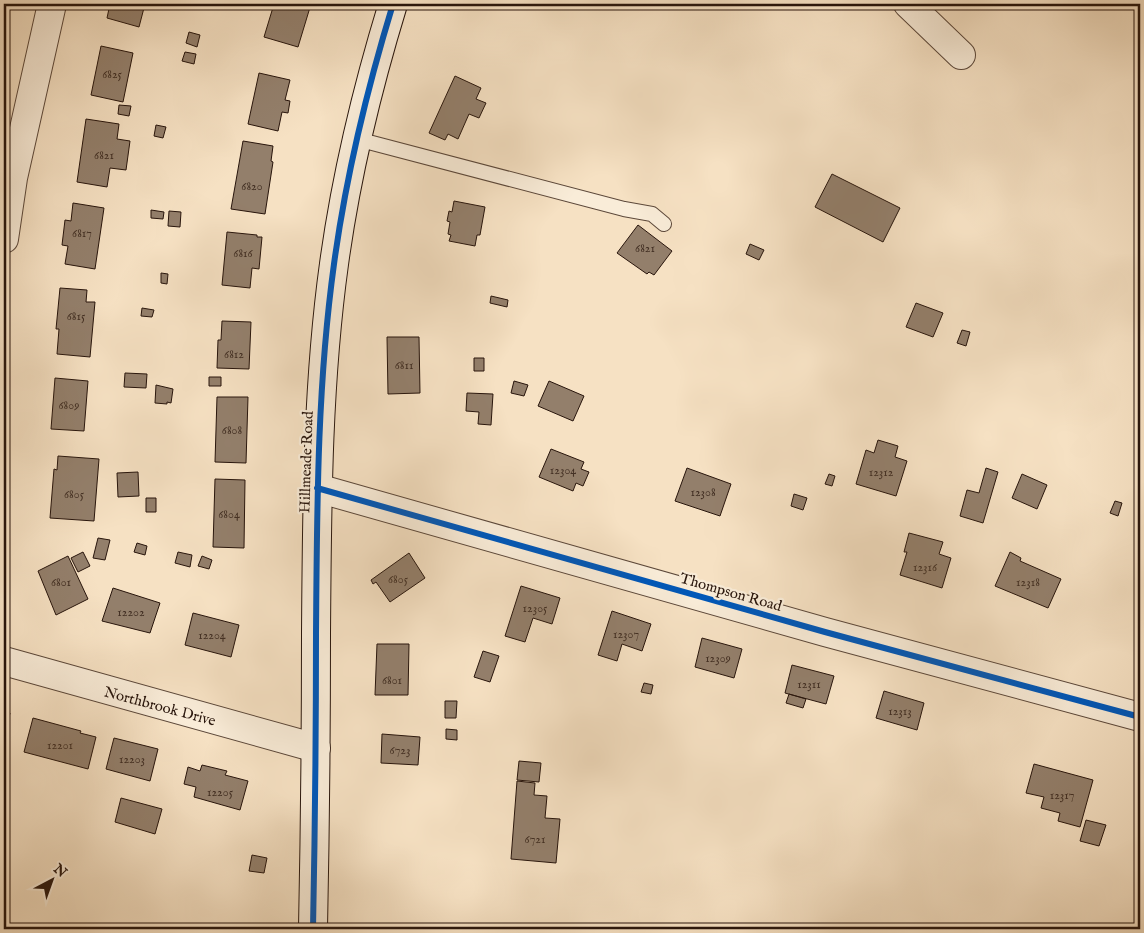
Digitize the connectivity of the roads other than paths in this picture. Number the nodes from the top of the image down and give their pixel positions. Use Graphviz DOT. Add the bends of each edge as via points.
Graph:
graph roads {
  1 [pos="52,4"];
  2 [pos="393,4"];
  3 [pos="908,4"];
  4 [pos="961,55"];
  5 [pos="357,139"];
  6 [pos="664,224"];
  7 [pos="4,239"];
  8 [pos="317,488"];
  9 [pos="4,662"];
  10 [pos="1140,717"];
  11 [pos="316,748"];
  12 [pos="313,929"];
  1 -- 7 [label="street" via="13,178"];
  2 -- 5 [label="street, Hillmeade Road"];
  3 -- 4 [label="street"];
  5 -- 6 [label="lane" via="652,214"];
  5 -- 8 [label="street, Hillmeade Road" via="332,284 321,383"];
  8 -- 10 [label="street, Thompson Road" via="825,632"];
  8 -- 11 [label="street, Hillmeade Road"];
  9 -- 11 [label="street, Northbrook Drive"];
  11 -- 12 [label="street, Hillmeade Road"];
}
